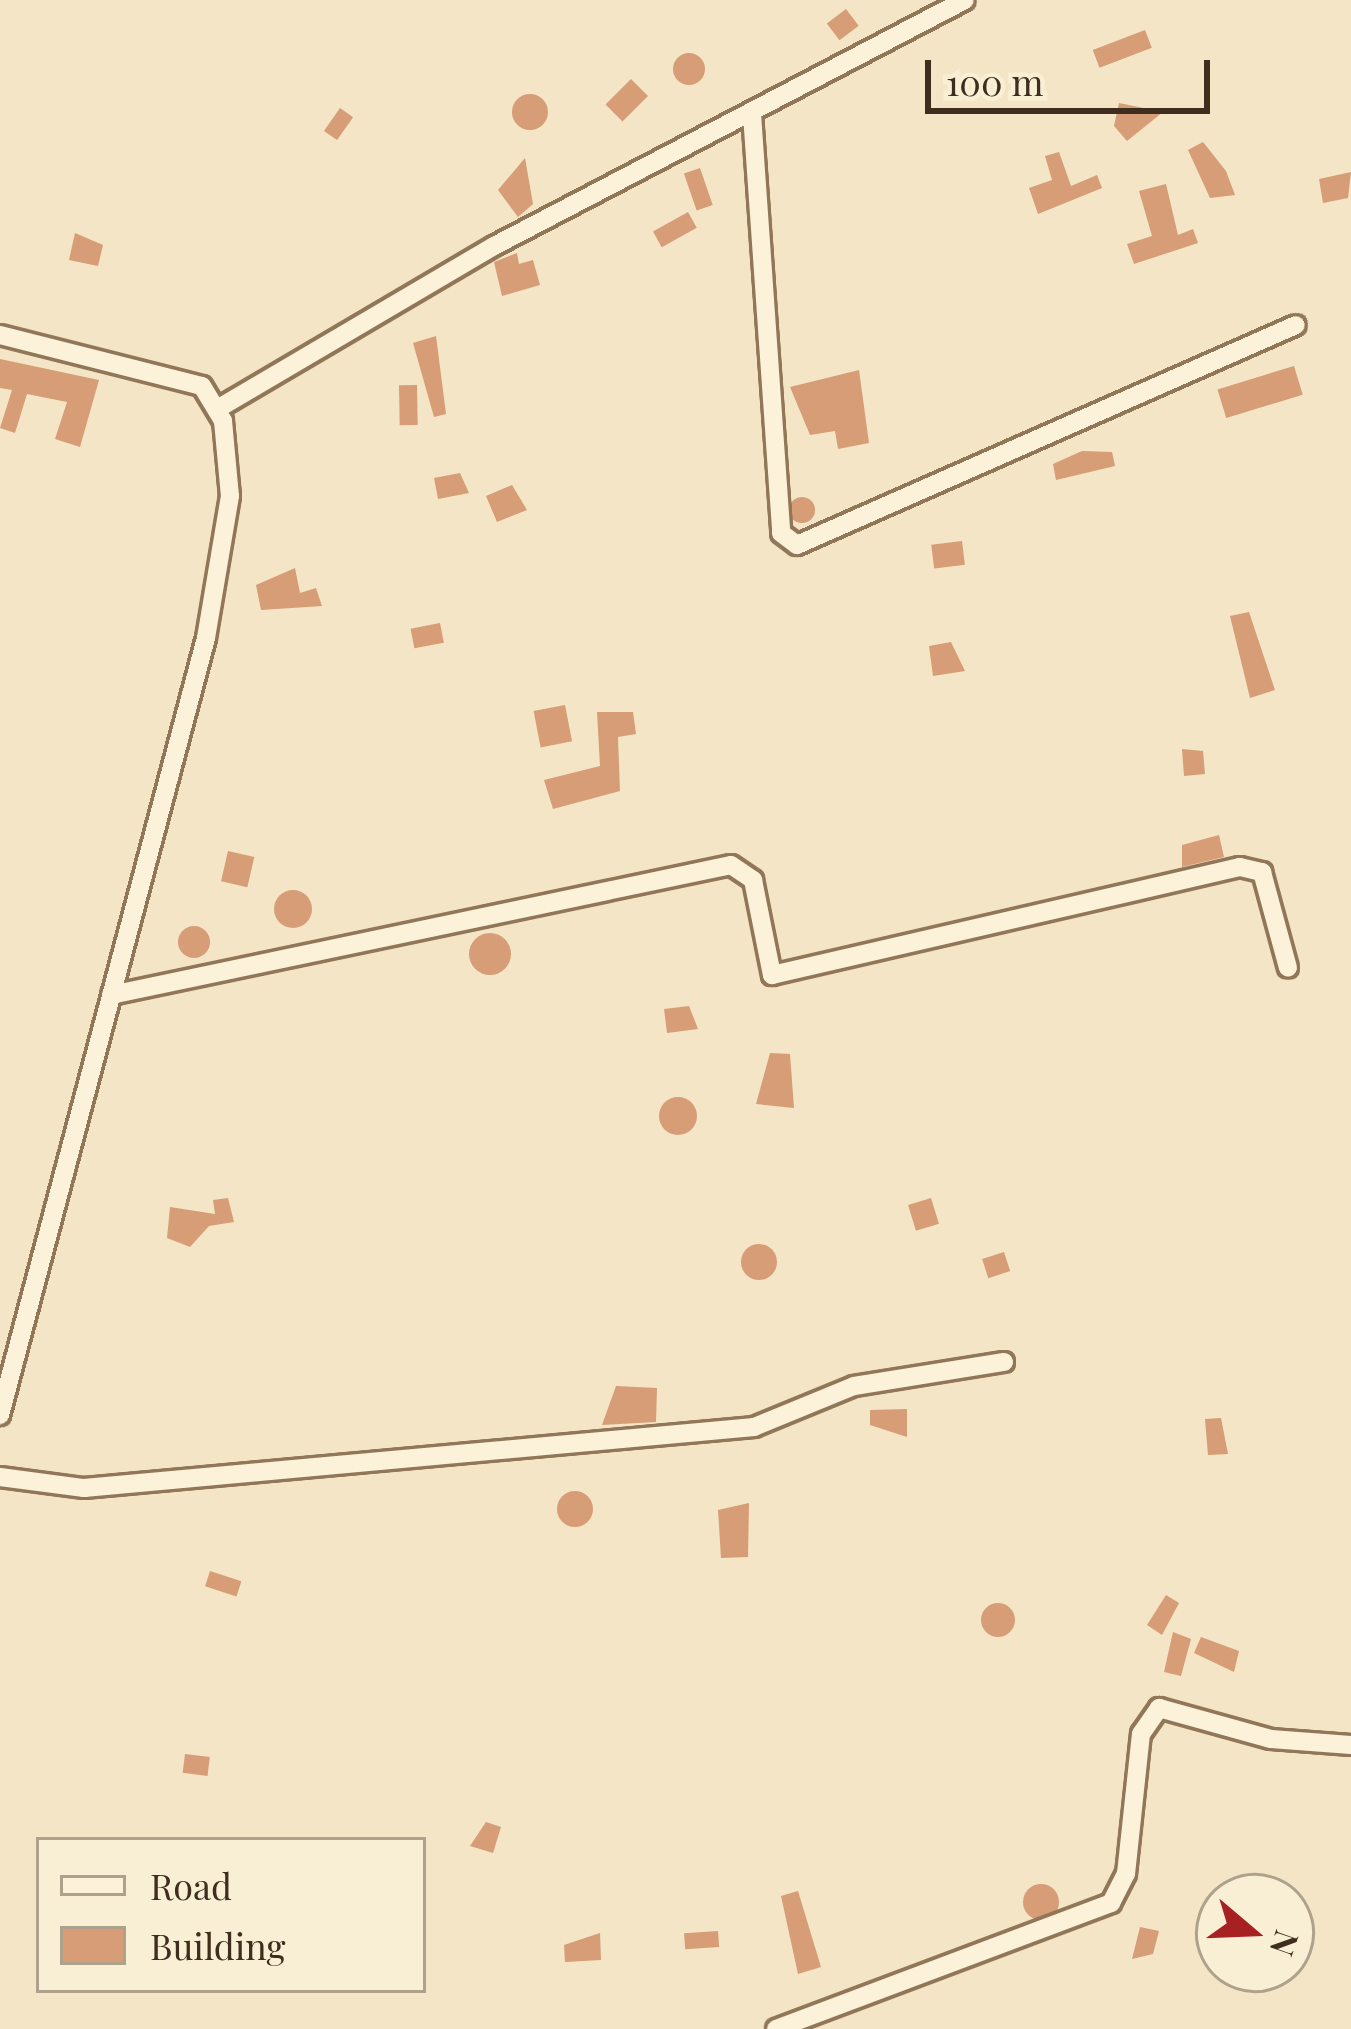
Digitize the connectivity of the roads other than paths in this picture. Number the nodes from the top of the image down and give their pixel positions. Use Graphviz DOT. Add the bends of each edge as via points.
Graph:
graph roads {
  1 [pos="965,0"];
  2 [pos="752,114"];
  3 [pos="1296,325"];
  4 [pos="0,335"];
  5 [pos="219,408"];
  6 [pos="1288,968"];
  7 [pos="111,995"];
  8 [pos="1004,1362"];
  9 [pos="0,1415"];
  10 [pos="0,1477"];
  11 [pos="1351,1745"];
  12 [pos="776,2029"];
  1 -- 2 [label="street"];
  2 -- 3 [label="street" via="781,533 797,545"];
  2 -- 5 [label="street" via="494,246"];
  4 -- 5 [label="street" via="183,376"];
  5 -- 7 [label="street" via="230,477 224,556"];
  6 -- 7 [label="street" via="1262,872 1240,866 772,975 754,880 731,865"];
  7 -- 9 [label="street"];
  8 -- 10 [label="street" via="854,1386 754,1427 84,1488"];
  11 -- 12 [label="street" via="1271,1738 1159,1708 1141,1734 1126,1874 1111,1903"];
}
